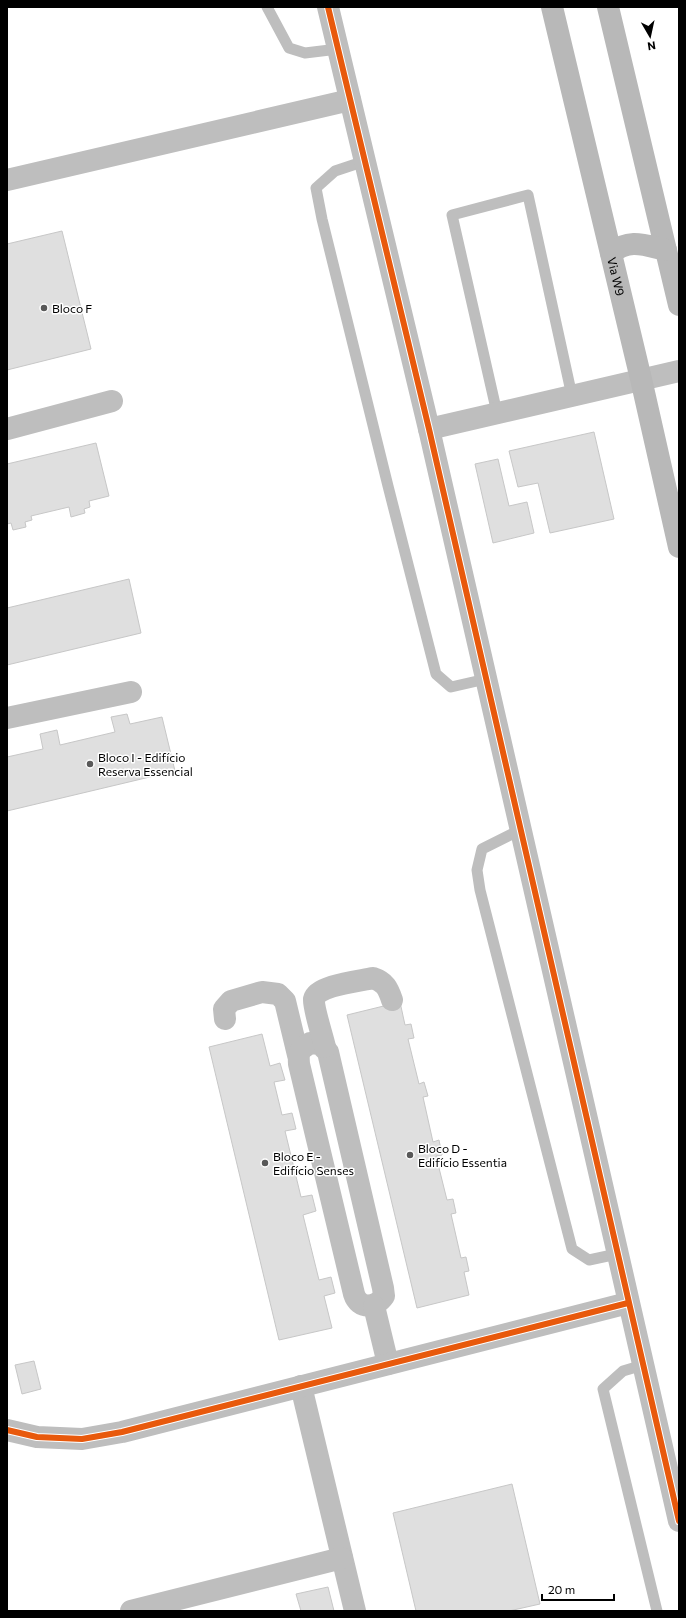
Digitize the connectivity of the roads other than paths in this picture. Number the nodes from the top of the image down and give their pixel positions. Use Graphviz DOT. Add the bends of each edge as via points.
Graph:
graph roads {
  1 [pos="267,7"];
  2 [pos="328,7"];
  3 [pos="552,7"];
  4 [pos="608,7"];
  5 [pos="338,49"];
  6 [pos="350,100"];
  7 [pos="365,161"];
  8 [pos="7,180"];
  9 [pos="666,250"];
  10 [pos="611,253"];
  11 [pos="679,305"];
  12 [pos="679,371"];
  13 [pos="641,379"];
  14 [pos="572,396"];
  15 [pos="112,401"];
  16 [pos="497,413"];
  17 [pos="7,429"];
  18 [pos="429,429"];
  19 [pos="679,547"];
  20 [pos="486,679"];
  21 [pos="131,692"];
  22 [pos="7,718"];
  23 [pos="520,830"];
  24 [pos="392,1000"];
  25 [pos="226,1019"];
  26 [pos="325,1047"];
  27 [pos="298,1056"];
  28 [pos="617,1254"];
  29 [pos="628,1302"];
  30 [pos="374,1306"];
  31 [pos="388,1364"];
  32 [pos="643,1365"];
  33 [pos="301,1386"];
  34 [pos="7,1430"];
  35 [pos="679,1521"];
  36 [pos="342,1558"];
  37 [pos="131,1611"];
  38 [pos="355,1611"];
  39 [pos="657,1611"];
  1 -- 5 [label="lane" via="289,48 305,53"];
  2 -- 5 [label="street"];
  3 -- 10 [label="street, Via W9"];
  4 -- 9 [label="street"];
  5 -- 6 [label="street"];
  6 -- 7 [label="street"];
  6 -- 8 [label="street"];
  7 -- 18 [label="street"];
  7 -- 20 [label="lane" via="335,171 316,188 322,219 436,674 451,687"];
  9 -- 10 [label="street" via="629,243"];
  9 -- 11 [label="street"];
  10 -- 13 [label="street, Via W9"];
  12 -- 13 [label="street"];
  13 -- 14 [label="street"];
  13 -- 19 [label="street, Via W9"];
  14 -- 16 [label="street"];
  14 -- 16 [label="lane" via="528,195 452,215"];
  15 -- 17 [label="street"];
  16 -- 18 [label="street"];
  18 -- 20 [label="street"];
  20 -- 23 [label="street"];
  21 -- 22 [label="street"];
  23 -- 28 [label="street"];
  23 -- 28 [label="lane" via="482,849 477,870 480,890 572,1249 589,1260"];
  24 -- 26 [label="street" via="387,987 373,978 324,988 314,999"];
  25 -- 27 [label="street" via="224,1009 231,1000 262,992 278,994 285,1001"];
  26 -- 27 [label="street" via="310,1043 301,1049"];
  26 -- 30 [label="street" via="383,1288 384,1296 381,1302"];
  27 -- 30 [label="street" via="356,1299 360,1304"];
  28 -- 29 [label="street"];
  29 -- 31 [label="street"];
  29 -- 32 [label="street"];
  30 -- 31 [label="street"];
  31 -- 33 [label="street"];
  32 -- 35 [label="street"];
  32 -- 39 [label="lane" via="623,1371 603,1389"];
  33 -- 34 [label="street" via="122,1432 82,1439 37,1436"];
  33 -- 36 [label="street"];
  36 -- 37 [label="street"];
  36 -- 38 [label="street"];
}
